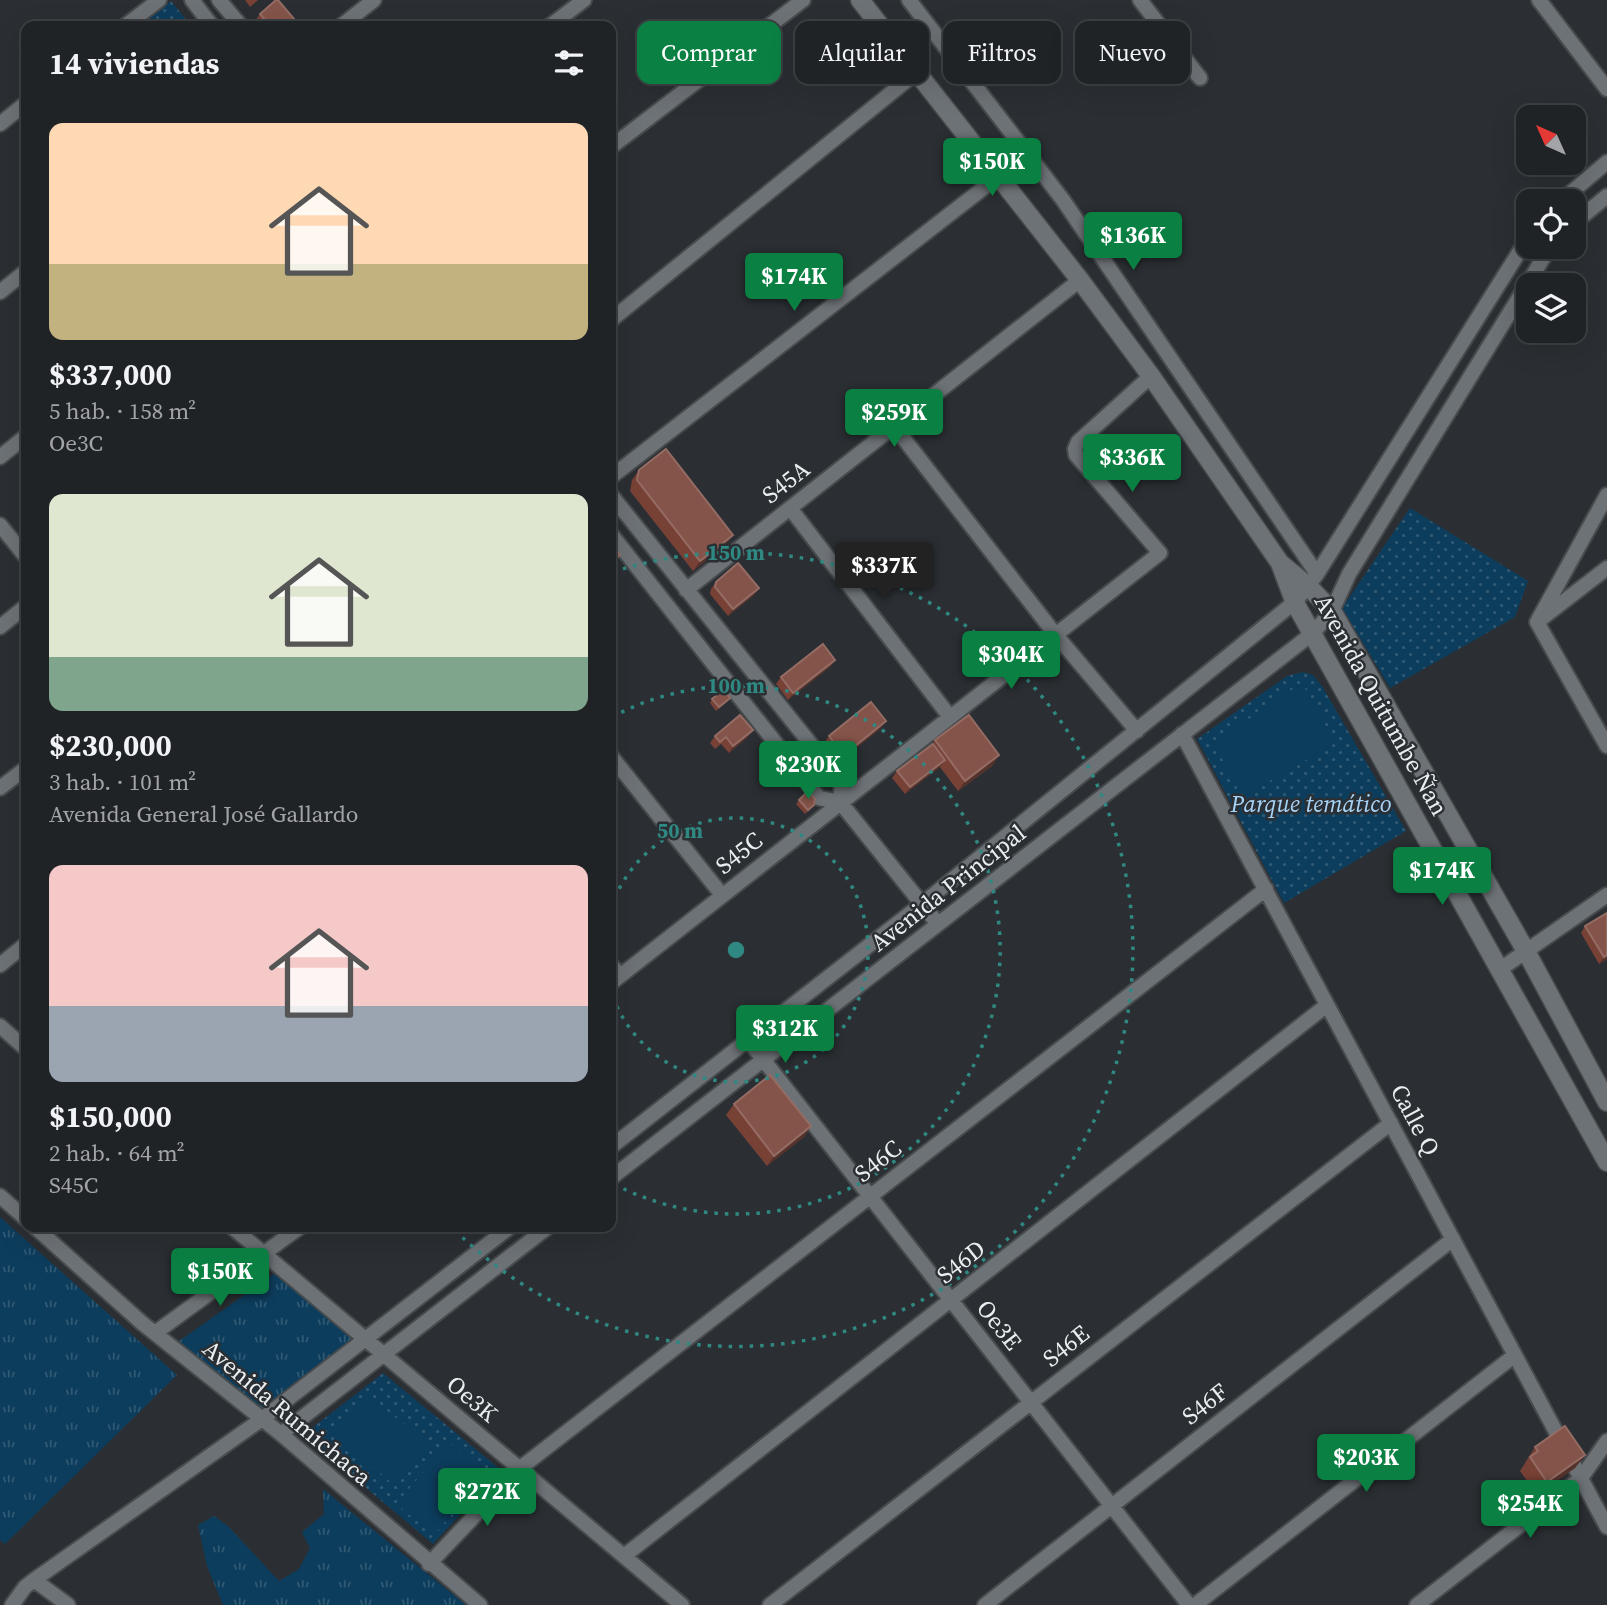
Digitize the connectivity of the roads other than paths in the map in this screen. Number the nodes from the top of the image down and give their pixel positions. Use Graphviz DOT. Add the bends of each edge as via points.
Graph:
graph roads {
  1 [pos="159,0"];
  2 [pos="192,0"];
  3 [pos="219,0"];
  4 [pos="374,0"];
  5 [pos="583,0"];
  6 [pos="803,0"];
  7 [pos="860,0"];
  8 [pos="909,0"];
  9 [pos="1140,0"];
  10 [pos="1539,0"];
  11 [pos="132,21"];
  12 [pos="208,21"];
  13 [pos="237,21"];
  14 [pos="347,21"];
  15 [pos="556,21"];
  16 [pos="877,21"];
  17 [pos="1200,78"];
  18 [pos="902,84"];
  19 [pos="926,84"];
  20 [pos="1607,89"];
  21 [pos="21,107"];
  22 [pos="0,124"];
  23 [pos="616,143"];
  24 [pos="1607,162"];
  25 [pos="999,176"];
  26 [pos="1575,189"];
  27 [pos="1607,196"];
  28 [pos="1586,213"];
  29 [pos="1516,257"];
  30 [pos="1543,259"];
  31 [pos="21,275"];
  32 [pos="1080,280"];
  33 [pos="0,292"];
  34 [pos="616,316"];
  35 [pos="1151,376"];
  36 [pos="894,426"];
  37 [pos="21,440"];
  38 [pos="0,457"];
  39 [pos="616,473"];
  40 [pos="1607,495"];
  41 [pos="616,501"];
  42 [pos="790,508"];
  43 [pos="0,525"];
  44 [pos="616,540"];
  45 [pos="21,551"];
  46 [pos="1280,563"];
  47 [pos="1607,569"];
  48 [pos="1313,581"];
  49 [pos="686,590"];
  50 [pos="1296,602"];
  51 [pos="21,610"];
  52 [pos="1332,611"];
  53 [pos="1537,622"];
  54 [pos="0,627"];
  55 [pos="1313,633"];
  56 [pos="1055,634"];
  57 [pos="950,716"];
  58 [pos="1138,731"];
  59 [pos="1182,734"];
  60 [pos="1606,740"];
  61 [pos="616,761"];
  62 [pos="21,772"];
  63 [pos="0,788"];
  64 [pos="840,802"];
  65 [pos="1266,889"];
  66 [pos="722,895"];
  67 [pos="1607,895"];
  68 [pos="922,904"];
  69 [pos="938,924"];
  70 [pos="21,948"];
  71 [pos="1527,953"];
  72 [pos="0,965"];
  73 [pos="1499,971"];
  74 [pos="616,973"];
  75 [pos="1327,1005"];
  76 [pos="0,1026"];
  77 [pos="748,1040"];
  78 [pos="21,1045"];
  79 [pos="763,1060"];
  80 [pos="1607,1102"];
  81 [pos="1391,1123"];
  82 [pos="616,1143"];
  83 [pos="1607,1162"];
  84 [pos="616,1174"];
  85 [pos="0,1196"];
  86 [pos="870,1196"];
  87 [pos="21,1215"];
  88 [pos="41,1232"];
  89 [pos="238,1232"];
  90 [pos="294,1232"];
  91 [pos="504,1232"];
  92 [pos="542,1232"];
  93 [pos="1453,1239"];
  94 [pos="264,1255"];
  95 [pos="950,1299"];
  96 [pos="155,1333"];
  97 [pos="366,1340"];
  98 [pos="384,1355"];
  99 [pos="1515,1355"];
  100 [pos="1031,1402"];
  101 [pos="262,1419"];
  102 [pos="281,1434"];
  103 [pos="1607,1441"];
  104 [pos="519,1468"];
  105 [pos="1581,1478"];
  106 [pos="1112,1506"];
  107 [pos="1607,1527"];
  108 [pos="624,1556"];
  109 [pos="429,1564"];
  110 [pos="34,1580"];
  111 [pos="12,1605"];
  112 [pos="68,1605"];
  113 [pos="480,1605"];
  114 [pos="682,1605"];
  115 [pos="770,1605"];
  116 [pos="985,1605"];
  117 [pos="1189,1605"];
  118 [pos="1195,1605"];
  119 [pos="1417,1605"];
  1 -- 11 [label="street"];
  2 -- 12 [label="street"];
  3 -- 13 [label="street"];
  4 -- 14 [label="street"];
  5 -- 15 [label="street"];
  6 -- 23 [label="street"];
  7 -- 16 [label="street, Avenida Quitumbe Ñan"];
  8 -- 48 [label="street" via="1063,200"];
  9 -- 17 [label="street"];
  10 -- 20 [label="street"];
  18 -- 34 [label="street"];
  19 -- 25 [label="street, Avenida Quitumbe Ñan"];
  21 -- 22 [label="street"];
  24 -- 26 [label="street"];
  25 -- 32 [label="street, Avenida Quitumbe Ñan"];
  25 -- 39 [label="street"];
  27 -- 28 [label="street"];
  29 -- 48 [label="street, Avenida Principal"];
  30 -- 52 [label="street, Avenida Principal" via="1349,574"];
  31 -- 33 [label="street"];
  32 -- 35 [label="street, Avenida Quitumbe Ñan"];
  32 -- 36 [label="street, S45A"];
  35 -- 46 [label="street, Avenida Quitumbe Ñan"];
  35 -- 56 [label="street, S45C" via="1075,449 1160,553"];
  36 -- 42 [label="street, S45A"];
  36 -- 56 [label="street"];
  37 -- 38 [label="street"];
  40 -- 53 [label="street"];
  41 -- 49 [label="street"];
  42 -- 49 [label="street, S45A"];
  42 -- 57 [label="street"];
  43 -- 45 [label="street"];
  44 -- 64 [label="street" via="819,799"];
  46 -- 48 [label="street, Avenida Quitumbe Ñan"];
  46 -- 50 [label="street, Avenida Quitumbe Ñan"];
  47 -- 53 [label="street"];
  48 -- 50 [label="street, Avenida Principal"];
  48 -- 52 [label="street, Avenida Quitumbe Ñan"];
  49 -- 64 [label="street" via="842,783"];
  50 -- 55 [label="street, Avenida Quitumbe Ñan"];
  50 -- 58 [label="street, Avenida Principal"];
  51 -- 54 [label="street"];
  52 -- 55 [label="street, Avenida Principal"];
  52 -- 71 [label="street, Avenida Quitumbe Ñan"];
  53 -- 60 [label="street"];
  55 -- 59 [label="street, Avenida Principal"];
  55 -- 73 [label="street, Avenida Quitumbe Ñan"];
  56 -- 57 [label="street, S45C"];
  56 -- 58 [label="street"];
  57 -- 64 [label="street, S45C"];
  58 -- 68 [label="street, Avenida Principal"];
  59 -- 65 [label="street, Calle Q"];
  59 -- 69 [label="street, Avenida Principal"];
  61 -- 66 [label="street"];
  62 -- 63 [label="street"];
  64 -- 66 [label="street, S45C"];
  64 -- 68 [label="street"];
  65 -- 75 [label="street, Calle Q"];
  65 -- 86 [label="street, S46C"];
  66 -- 74 [label="street, S45C"];
  67 -- 71 [label="street"];
  68 -- 69 [label="street"];
  68 -- 77 [label="street, Avenida Principal"];
  69 -- 79 [label="street, Avenida Principal"];
  70 -- 72 [label="street"];
  71 -- 73 [label="street"];
  71 -- 80 [label="street, Avenida Quitumbe Ñan"];
  73 -- 83 [label="street, Avenida Quitumbe Ñan"];
  75 -- 81 [label="street, Calle Q"];
  75 -- 95 [label="street, S46D"];
  76 -- 78 [label="street"];
  77 -- 79 [label="street, Oe3E"];
  77 -- 82 [label="street, Avenida Principal"];
  79 -- 84 [label="street, Avenida Principal"];
  79 -- 86 [label="street, Oe3E"];
  81 -- 93 [label="street, Calle Q"];
  81 -- 100 [label="street, S46E"];
  85 -- 87 [label="street"];
  86 -- 95 [label="street, Oe3E"];
  86 -- 104 [label="street, S46C"];
  88 -- 96 [label="street, Avenida Rumichaca"];
  89 -- 94 [label="street, Oe3K"];
  90 -- 94 [label="street"];
  91 -- 97 [label="street"];
  92 -- 98 [label="street"];
  93 -- 99 [label="street, Calle Q"];
  93 -- 106 [label="street, S46F"];
  94 -- 96 [label="street"];
  94 -- 97 [label="street, Oe3K"];
  95 -- 100 [label="street, Oe3E"];
  95 -- 108 [label="street, S46D"];
  96 -- 101 [label="street, Avenida Rumichaca"];
  97 -- 98 [label="street, Oe3K"];
  97 -- 101 [label="street"];
  98 -- 102 [label="street"];
  98 -- 104 [label="street, Oe3K"];
  99 -- 105 [label="street, Calle Q"];
  99 -- 118 [label="street"];
  100 -- 106 [label="street, Oe3E"];
  100 -- 115 [label="street, S46E"];
  101 -- 102 [label="street, Avenida Rumichaca"];
  101 -- 110 [label="street"];
  102 -- 109 [label="street, Avenida Rumichaca"];
  103 -- 105 [label="street"];
  104 -- 108 [label="street, Oe3K"];
  104 -- 109 [label="street, S46C"];
  105 -- 107 [label="street, Calle Q"];
  105 -- 119 [label="street"];
  106 -- 116 [label="street, S46F"];
  106 -- 117 [label="street, Oe3E"];
  108 -- 114 [label="street, Oe3K"];
  109 -- 113 [label="street, Avenida Rumichaca"];
  110 -- 111 [label="street"];
  110 -- 112 [label="street"];
}
